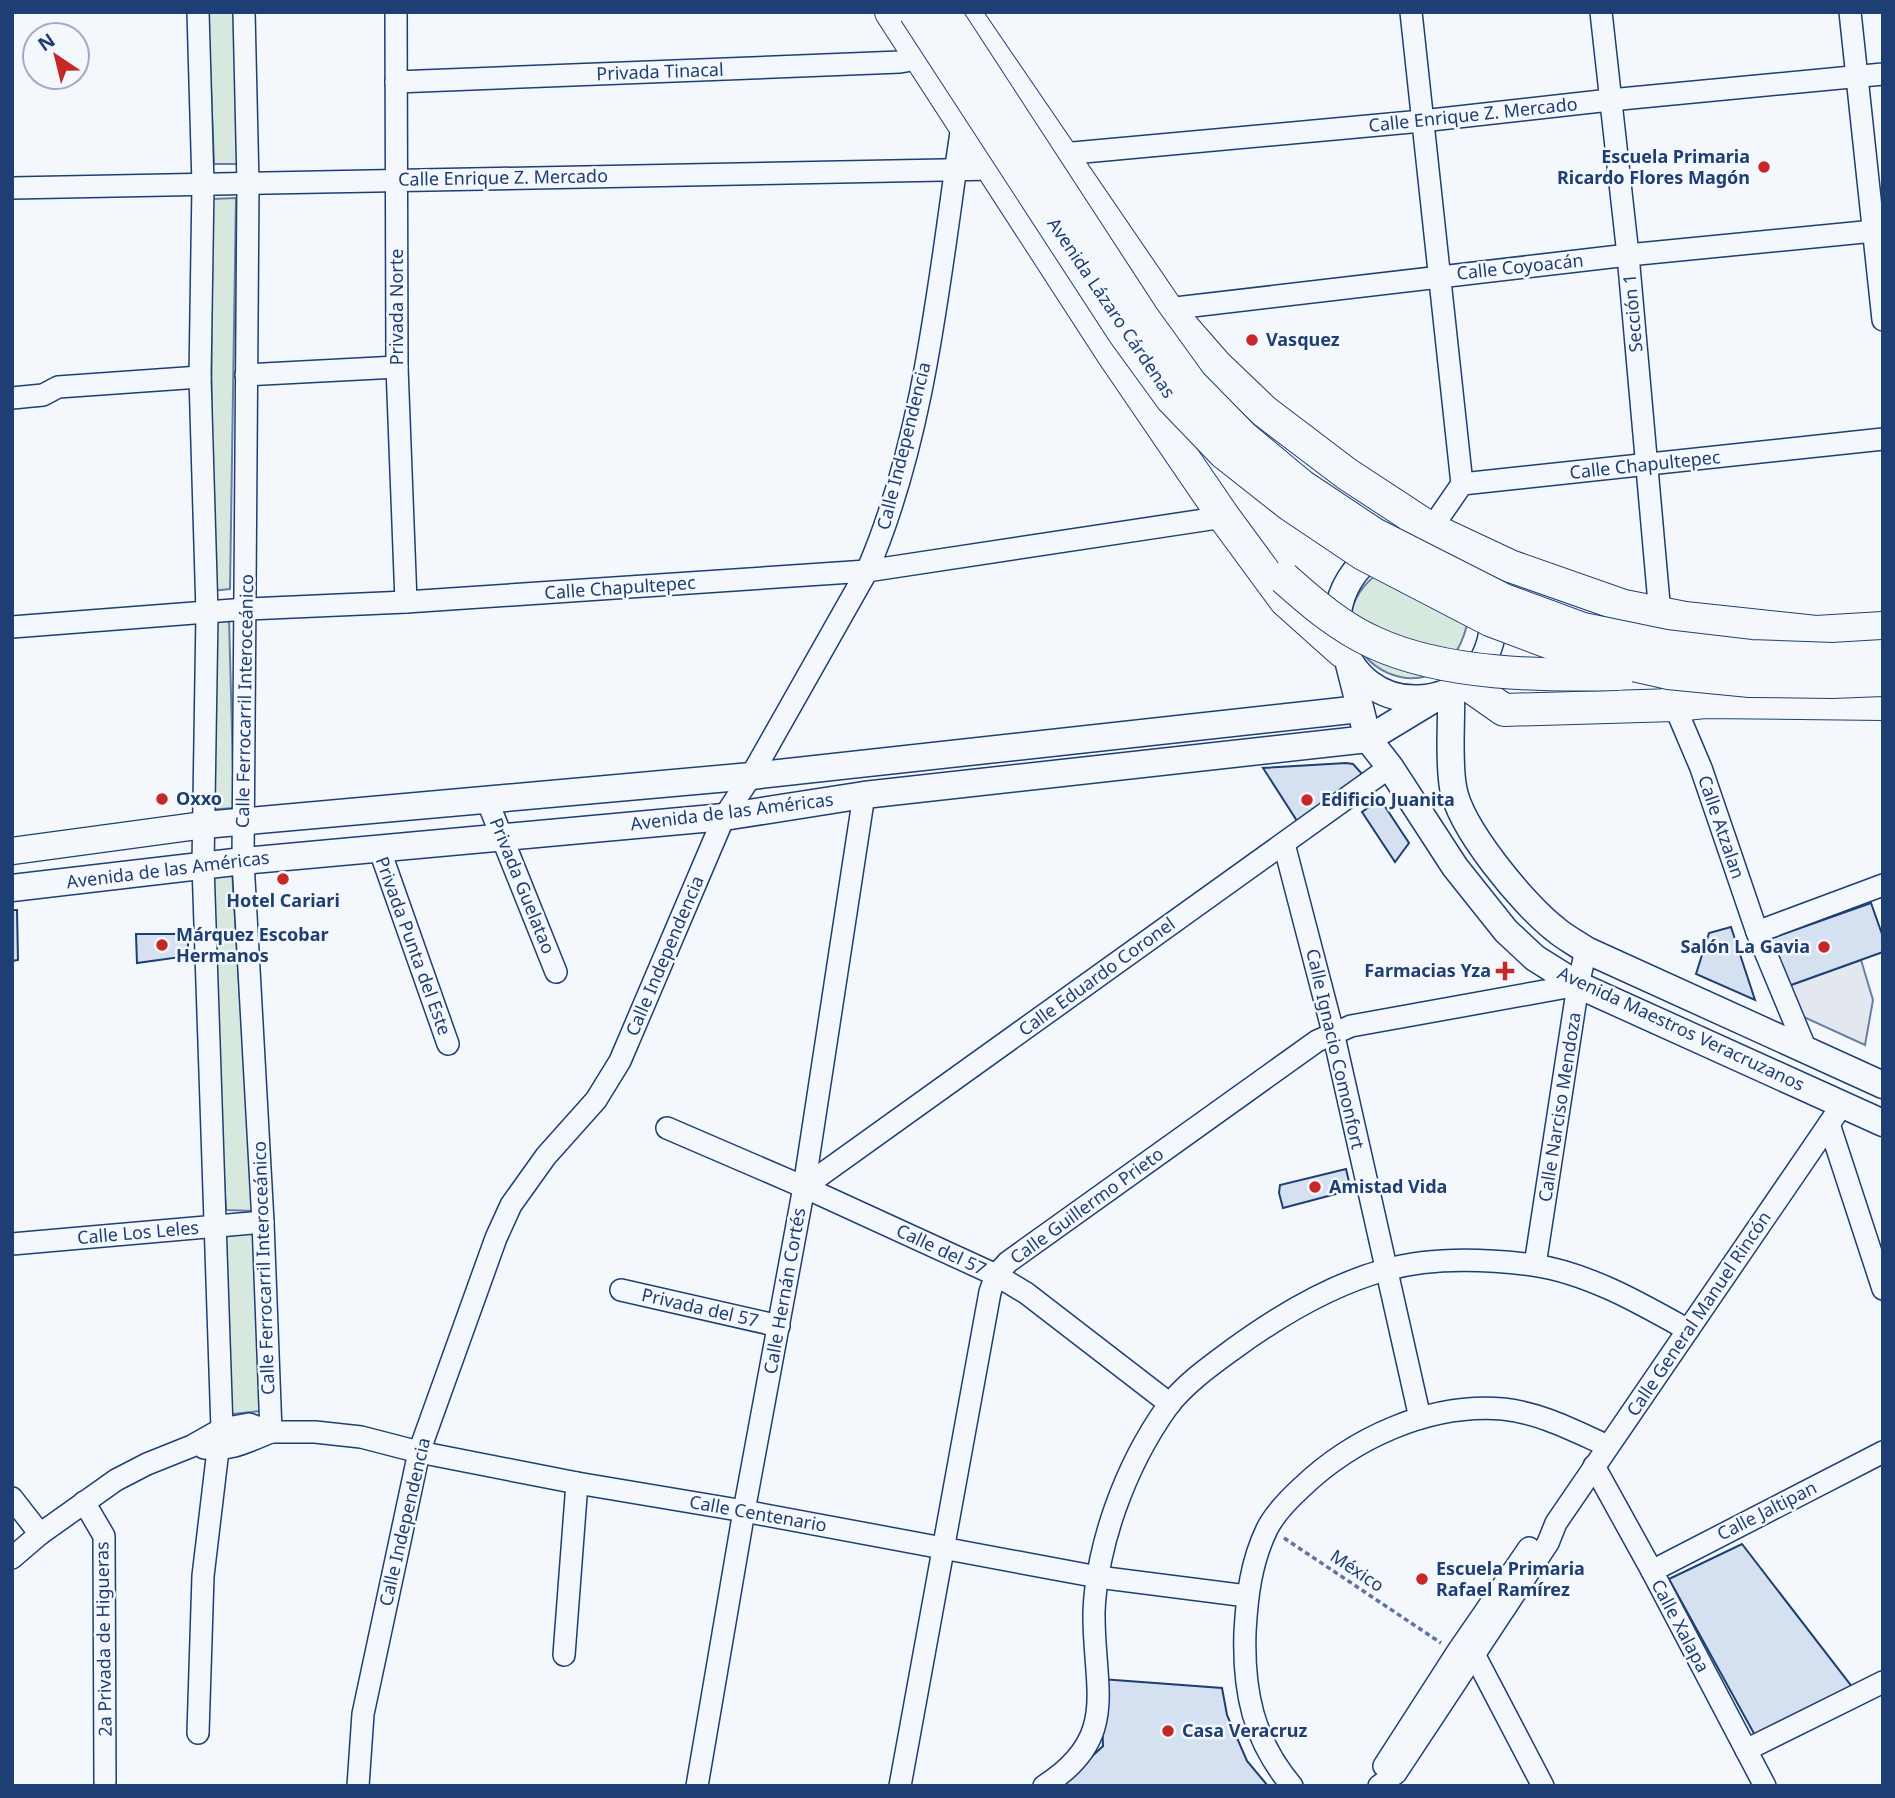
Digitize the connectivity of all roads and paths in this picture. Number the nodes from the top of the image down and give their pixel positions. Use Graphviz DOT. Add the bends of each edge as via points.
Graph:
graph roads {
  1 [pos="198,12"];
  2 [pos="244,12"];
  3 [pos="396,12"];
  4 [pos="1410,12"];
  5 [pos="1601,12"];
  6 [pos="1850,12"];
  7 [pos="960,13"];
  8 [pos="910,17"];
  9 [pos="923,58"];
  10 [pos="1883,74"];
  11 [pos="1858,76"];
  12 [pos="396,82"];
  13 [pos="1610,100"];
  14 [pos="962,119"];
  15 [pos="1422,121"];
  16 [pos="1062,155"];
  17 [pos="995,169"];
  18 [pos="955,170"];
  19 [pos="396,179"];
  20 [pos="248,184"];
  21 [pos="203,185"];
  22 [pos="12,188"];
  23 [pos="1880,231"];
  24 [pos="1628,255"];
  25 [pos="1440,276"];
  26 [pos="1167,309"];
  27 [pos="1883,320"];
  28 [pos="1114,356"];
  29 [pos="397,367"];
  30 [pos="246,375"];
  31 [pos="200,377"];
  32 [pos="12,385"];
  33 [pos="58,387"];
  34 [pos="12,398"];
  35 [pos="1883,439"];
  36 [pos="1646,466"];
  37 [pos="1462,484"];
  38 [pos="1224,517"];
  39 [pos="1431,529"];
  40 [pos="867,571"];
  41 [pos="406,603"];
  42 [pos="1624,606"];
  43 [pos="246,609"];
  44 [pos="207,613"];
  45 [pos="1672,616"];
  46 [pos="12,627"];
  47 [pos="1883,628"];
  48 [pos="1883,656"];
  49 [pos="1346,658"];
  50 [pos="1668,673"];
  51 [pos="1883,680"];
  52 [pos="1452,689"];
  53 [pos="1690,704"];
  54 [pos="1883,705"];
  55 [pos="1593,708"];
  56 [pos="1360,709"];
  57 [pos="1368,739"];
  58 [pos="1390,767"];
  59 [pos="751,776"];
  60 [pos="864,796"];
  61 [pos="487,800"];
  62 [pos="724,817"];
  63 [pos="244,821"];
  64 [pos="204,825"];
  65 [pos="503,836"];
  66 [pos="1284,844"];
  67 [pos="379,848"];
  68 [pos="12,852"];
  69 [pos="243,861"];
  70 [pos="203,865"];
  71 [pos="1883,885"];
  72 [pos="12,888"];
  73 [pos="1757,932"];
  74 [pos="1586,950"];
  75 [pos="556,972"];
  76 [pos="1578,985"];
  77 [pos="1333,1032"];
  78 [pos="448,1044"];
  79 [pos="1807,1052"];
  80 [pos="1883,1085"];
  81 [pos="1835,1114"];
  82 [pos="1883,1123"];
  83 [pos="667,1128"];
  84 [pos="804,1187"];
  85 [pos="263,1222"];
  86 [pos="214,1226"];
  87 [pos="12,1244"];
  88 [pos="1535,1265"];
  89 [pos="1386,1270"];
  90 [pos="996,1275"];
  91 [pos="1883,1289"];
  92 [pos="621,1290"];
  93 [pos="779,1326"];
  94 [pos="1688,1330"];
  95 [pos="1170,1404"];
  96 [pos="1420,1418"];
  97 [pos="222,1429"];
  98 [pos="271,1432"];
  99 [pos="192,1446"];
  100 [pos="1608,1446"];
  101 [pos="218,1451"];
  102 [pos="419,1452"];
  103 [pos="1883,1452"];
  104 [pos="1594,1466"];
  105 [pos="577,1483"];
  106 [pos="12,1498"];
  107 [pos="84,1502"];
  108 [pos="744,1511"];
  109 [pos="1556,1523"];
  110 [pos="1268,1527"];
  111 [pos="40,1534"];
  112 [pos="943,1550"];
  113 [pos="12,1558"];
  114 [pos="1652,1571"];
  115 [pos="1098,1577"];
  116 [pos="1247,1596"];
  117 [pos="1431,1638"];
  118 [pos="565,1655"];
  119 [pos="1475,1656"];
  120 [pos="1883,1682"];
  121 [pos="198,1733"];
  122 [pos="1746,1750"];
  123 [pos="105,1782"];
  124 [pos="358,1786"];
  125 [pos="697,1786"];
  126 [pos="900,1786"];
  127 [pos="1044,1786"];
  128 [pos="1292,1786"];
  129 [pos="1379,1786"];
  130 [pos="1543,1786"];
  131 [pos="1765,1786"];
  1 -- 21 [label="street"];
  2 -- 20 [label="street, Calle Ferrocarril Interoceánico"];
  3 -- 12 [label="street, Privada Norte"];
  4 -- 15 [label="street"];
  5 -- 13 [label="street, Sección 1"];
  6 -- 11 [label="street"];
  7 -- 9 [label="main road" via="945,40"];
  7 -- 16 [label="highway"];
  7 -- 48 [label="highway, Avenida Lázaro Cárdenas, bridge" via="1144,319 1191,384 1242,436 1302,486 1374,534 1504,600 1583,629 1665,646 1750,656"];
  8 -- 9 [label="highway"];
  8 -- 50 [label="highway, Avenida Lázaro Cárdenas, bridge" via="1124,333 1172,399 1224,453 1363,554 1490,620 1574,652"];
  9 -- 12 [label="street, Privada Tinacal"];
  9 -- 14 [label="highway"];
  10 -- 11 [label="street, Calle Enrique Z. Mercado"];
  11 -- 13 [label="street, Calle Enrique Z. Mercado"];
  11 -- 23 [label="street"];
  12 -- 19 [label="street, Privada Norte"];
  13 -- 15 [label="street, Calle Enrique Z. Mercado"];
  13 -- 24 [label="street, Sección 1"];
  14 -- 17 [label="highway"];
  14 -- 18 [label="street, Calle Independencia"];
  15 -- 16 [label="street, Calle Enrique Z. Mercado"];
  15 -- 25 [label="street"];
  16 -- 26 [label="highway"];
  17 -- 18 [label="street, Calle Enrique Z. Mercado"];
  17 -- 28 [label="highway"];
  18 -- 19 [label="street, Calle Enrique Z. Mercado"];
  18 -- 40 [label="street, Calle Independencia" via="926,365 882,537"];
  19 -- 20 [label="street, Calle Enrique Z. Mercado"];
  19 -- 29 [label="street, Privada Norte"];
  20 -- 21 [label="street, Calle Enrique Z. Mercado"];
  20 -- 30 [label="street, Calle Ferrocarril Interoceánico"];
  21 -- 22 [label="street, Calle Enrique Z. Mercado"];
  21 -- 31 [label="street"];
  23 -- 24 [label="street, Calle Coyoacán"];
  23 -- 27 [label="street"];
  24 -- 25 [label="street, Calle Coyoacán"];
  24 -- 36 [label="street, Sección 1"];
  25 -- 26 [label="street, Calle Coyoacán"];
  25 -- 37 [label="street"];
  26 -- 39 [label="highway" via="1264,411 1347,474"];
  28 -- 38 [label="highway"];
  28 -- 50 [label="highway, bridge" via="1165,412 1284,578 1323,613 1375,643 1429,661 1473,668 1566,675"];
  29 -- 30 [label="street"];
  29 -- 41 [label="street, Privada Norte"];
  30 -- 43 [label="street, Calle Ferrocarril Interoceánico"];
  31 -- 33 [label="street"];
  31 -- 44 [label="street"];
  32 -- 33 [label="street" via="43,381"];
  33 -- 34 [label="street" via="43,395"];
  35 -- 36 [label="street, Calle Chapultepec"];
  36 -- 37 [label="street, Calle Chapultepec"];
  36 -- 45 [label="street, Sección 1"];
  37 -- 39 [label="street"];
  38 -- 40 [label="street, Calle Chapultepec"];
  38 -- 49 [label="highway" via="1285,600"];
  39 -- 42 [label="highway" via="1510,566"];
  39 -- 49 [label="main road" via="1362,563 1343,589 1336,620"];
  39 -- 52 [label="main road" via="1453,544 1476,571 1489,592 1494,616 1491,640 1481,663"];
  40 -- 41 [label="street, Calle Chapultepec"];
  40 -- 59 [label="street, Calle Independencia"];
  41 -- 43 [label="street, Calle Chapultepec"];
  42 -- 45 [label="highway"];
  42 -- 53 [label="street, Calle Atzalan"];
  42 -- 55 [label="highway" via="1629,635 1625,658 1616,682"];
  43 -- 44 [label="street, Calle Chapultepec"];
  43 -- 63 [label="street, Calle Ferrocarril Interoceánico"];
  44 -- 46 [label="street, Calle Chapultepec"];
  44 -- 64 [label="street"];
  45 -- 47 [label="highway" via="1816,632"];
  45 -- 53 [label="highway" via="1676,664"];
  49 -- 52 [label="main road" via="1366,683 1388,695 1413,699"];
  49 -- 56 [label="main road, Avenida Maestros Veracruzanos"];
  50 -- 51 [label="highway, Avenida Lázaro Cárdenas, bridge" via="1750,681"];
  52 -- 55 [label="highway" via="1504,710"];
  52 -- 57 [label="main road, Avenida de las Américas"];
  52 -- 74 [label="main road, Avenida Maestros Veracruzanos" via="1453,788 1463,815 1482,848 1531,908"];
  53 -- 54 [label="highway"];
  53 -- 55 [label="highway"];
  53 -- 73 [label="street, Calle Atzalan" via="1701,768"];
  56 -- 57 [label="main road, Avenida Maestros Veracruzanos"];
  56 -- 59 [label="main road, Avenida de las Américas"];
  57 -- 58 [label="main road, Avenida Maestros Veracruzanos"];
  57 -- 60 [label="main road, Avenida de las Américas"];
  58 -- 66 [label="street, Calle Eduardo Coronel"];
  58 -- 76 [label="main road, Avenida Maestros Veracruzanos" via="1455,867 1506,931 1535,958"];
  59 -- 61 [label="main road, Avenida de las Américas"];
  59 -- 62 [label="street, Calle Independencia"];
  60 -- 62 [label="main road, Avenida de las Américas"];
  60 -- 84 [label="street, Calle Hernán Cortés"];
  61 -- 63 [label="main road, Avenida de las Américas"];
  61 -- 65 [label="street, Privada Guelatao"];
  62 -- 65 [label="main road, Avenida de las Américas"];
  62 -- 102 [label="street, Calle Independencia" via="620,1061 596,1100 546,1156 511,1205"];
  63 -- 64 [label="main road, Avenida de las Américas"];
  63 -- 69 [label="street, Calle Ferrocarril Interoceánico"];
  64 -- 68 [label="main road, Avenida de las Américas"];
  64 -- 70 [label="street"];
  65 -- 67 [label="main road, Avenida de las Américas"];
  65 -- 75 [label="street, Privada Guelatao"];
  66 -- 77 [label="street, Calle Ignacio Comonfort"];
  66 -- 84 [label="street, Calle Eduardo Coronel"];
  67 -- 69 [label="main road, Avenida de las Américas"];
  67 -- 78 [label="street, Privada Punta del Este"];
  69 -- 70 [label="main road, Avenida de las Américas"];
  69 -- 85 [label="street, Calle Ferrocarril Interoceánico"];
  70 -- 72 [label="main road, Avenida de las Américas"];
  70 -- 86 [label="street"];
  71 -- 73 [label="street"];
  73 -- 79 [label="street, Calle Atzalan"];
  74 -- 76 [label="street, Calle Narciso Mendoza"];
  74 -- 79 [label="main road, Avenida Maestros Veracruzanos"];
  76 -- 77 [label="street, Calle Guillermo Prieto"];
  76 -- 81 [label="main road, Avenida Maestros Veracruzanos"];
  76 -- 88 [label="street, Calle Narciso Mendoza"];
  77 -- 89 [label="street, Calle Ignacio Comonfort"];
  77 -- 90 [label="street, Calle Guillermo Prieto" via="1008,1262"];
  79 -- 80 [label="main road, Avenida Maestros Veracruzanos"];
  81 -- 82 [label="main road, Avenida Maestros Veracruzanos"];
  81 -- 91 [label="street"];
  81 -- 94 [label="street, Calle General Manuel Rincón"];
  83 -- 84 [label="street"];
  84 -- 90 [label="street, Calle del 57"];
  84 -- 93 [label="street, Calle Hernán Cortés"];
  85 -- 86 [label="street, Calle Los Leles"];
  85 -- 98 [label="street, Calle Ferrocarril Interoceánico"];
  86 -- 87 [label="street, Calle Los Leles"];
  86 -- 97 [label="street"];
  88 -- 89 [label="street" via="1434,1262"];
  88 -- 94 [label="street" via="1604,1287"];
  89 -- 95 [label="street" via="1325,1293 1266,1325"];
  89 -- 96 [label="street, Calle Ignacio Comonfort"];
  90 -- 95 [label="street, Calle del 57"];
  90 -- 112 [label="street, Calle Guillermo Prieto"];
  92 -- 93 [label="street, Privada del 57"];
  93 -- 108 [label="street, Calle Hernán Cortés"];
  94 -- 100 [label="street, Calle General Manuel Rincón"];
  95 -- 115 [label="street" via="1140,1448 1115,1511"];
  96 -- 100 [label="street" via="1459,1410 1504,1409 1547,1418"];
  96 -- 110 [label="street" via="1373,1437 1318,1471"];
  97 -- 98 [label="street, Calle Centenario" via="249,1424"];
  97 -- 99 [label="street, Calle Centenario"];
  98 -- 101 [label="street, Calle Centenario"];
  98 -- 102 [label="street, Calle Centenario" via="361,1437"];
  99 -- 101 [label="street, Calle Centenario"];
  99 -- 107 [label="street, Calle Centenario" via="116,1480"];
  100 -- 104 [label="street, Calle General Manuel Rincón"];
  101 -- 121 [label="street" via="203,1576"];
  102 -- 105 [label="street, Calle Centenario"];
  102 -- 124 [label="street, Calle Independencia" via="362,1714"];
  103 -- 114 [label="street, Calle Jaltipan"];
  104 -- 109 [label="street, Calle General Manuel Rincón"];
  104 -- 114 [label="street, Calle Xalapa"];
  105 -- 108 [label="street, Calle Centenario"];
  105 -- 118 [label="street"];
  106 -- 111 [label="street"];
  107 -- 111 [label="street, Calle Centenario"];
  107 -- 123 [label="street, 2a Privada de Higueras" via="104,1536"];
  108 -- 112 [label="street, Calle Centenario"];
  108 -- 125 [label="street, Calle Hernán Cortés"];
  109 -- 119 [label="street, Calle General Manuel Rincón" via="1548,1543"];
  109 -- 129 [label="street, Calle General Manuel Rincón" via="1536,1537 1458,1651 1384,1764"];
  110 -- 116 [label="street"];
  110 -- 117 [label="path, México"];
  111 -- 113 [label="street, Calle Centenario"];
  112 -- 115 [label="street, Calle Centenario"];
  112 -- 126 [label="street, Calle Guillermo Prieto"];
  114 -- 122 [label="street, Calle Xalapa"];
  115 -- 116 [label="street, Calle Centenario"];
  115 -- 127 [label="street" via="1094,1611 1099,1715 1093,1737 1080,1756"];
  116 -- 128 [label="street" via="1244,1651 1250,1707 1265,1744"];
  119 -- 129 [label="street, Calle General Manuel Rincón" via="1396,1773"];
  119 -- 130 [label="street"];
  120 -- 122 [label="street"];
  122 -- 131 [label="street, Calle Xalapa"];
}
